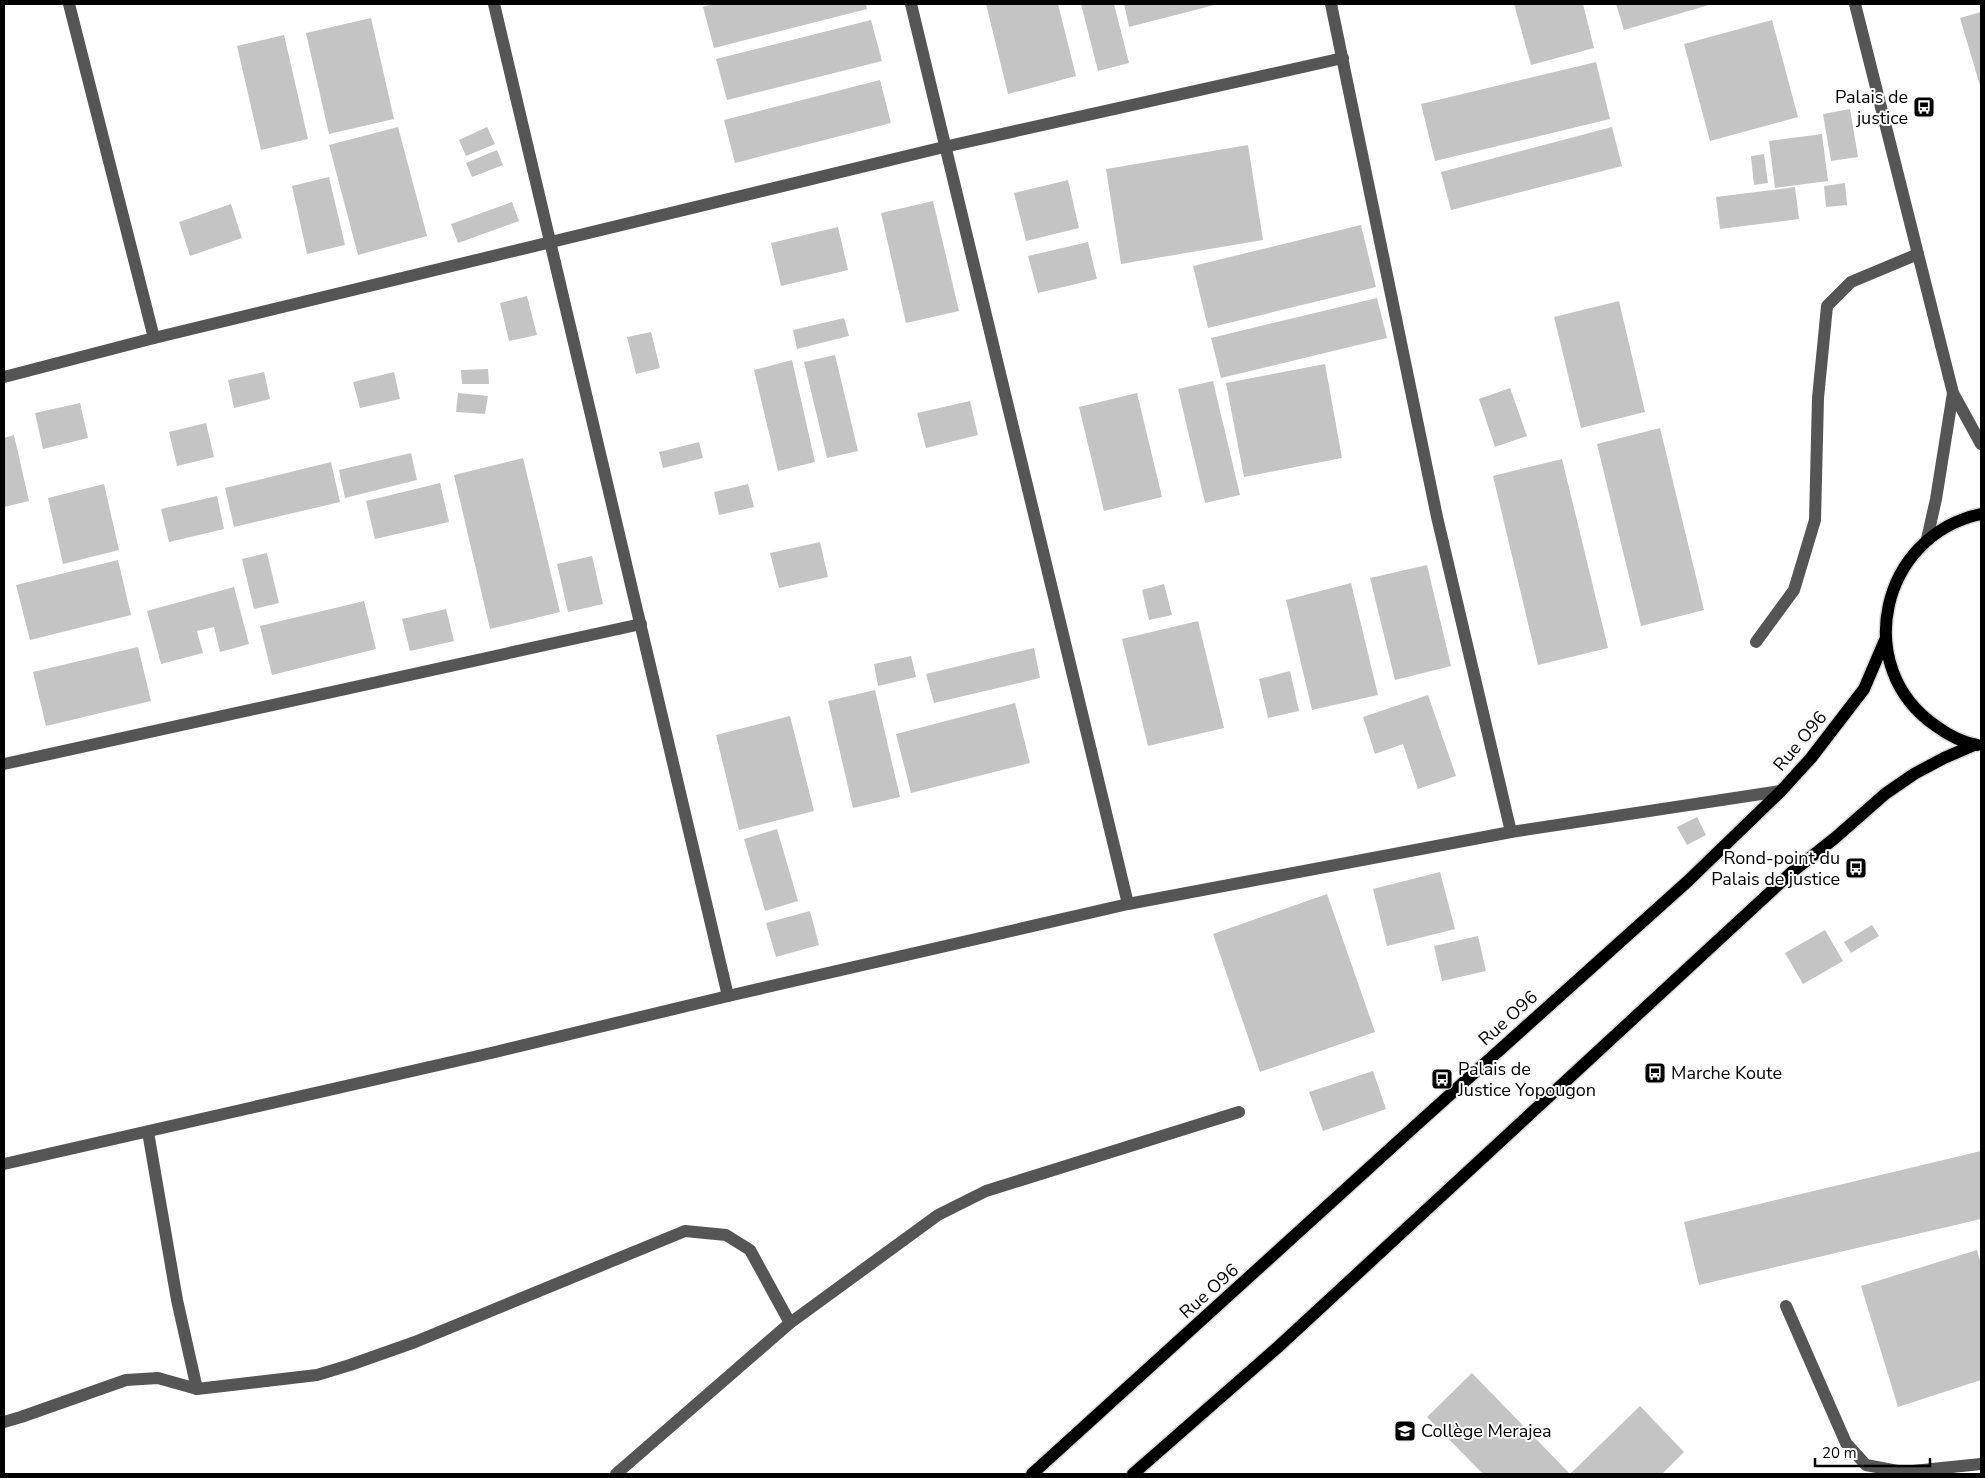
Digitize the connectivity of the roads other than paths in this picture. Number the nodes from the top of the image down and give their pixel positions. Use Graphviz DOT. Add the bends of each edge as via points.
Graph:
graph roads {
  1 [pos="69,4"];
  2 [pos="494,4"];
  3 [pos="911,4"];
  4 [pos="1331,4"];
  5 [pos="1855,4"];
  6 [pos="1343,58"];
  7 [pos="944,147"];
  8 [pos="552,242"];
  9 [pos="1918,254"];
  10 [pos="154,338"];
  11 [pos="4,377"];
  12 [pos="1953,393"];
  13 [pos="1981,444"];
  14 [pos="1981,514"];
  15 [pos="1927,539"];
  16 [pos="641,624"];
  17 [pos="1885,640"];
  18 [pos="1756,642"];
  19 [pos="1978,746"];
  20 [pos="4,764"];
  21 [pos="1781,791"];
  22 [pos="1511,832"];
  23 [pos="1128,904"];
  24 [pos="728,996"];
  25 [pos="1239,1112"];
  26 [pos="148,1132"];
  27 [pos="4,1164"];
  28 [pos="1786,1306"];
  29 [pos="790,1323"];
  30 [pos="197,1389"];
  31 [pos="4,1422"];
  32 [pos="1981,1464"];
  33 [pos="616,1474"];
  34 [pos="1032,1474"];
  35 [pos="1133,1474"];
  1 -- 10 [label="street"];
  2 -- 8 [label="street"];
  3 -- 7 [label="street"];
  4 -- 6 [label="street"];
  5 -- 9 [label="street"];
  6 -- 7 [label="street"];
  6 -- 22 [label="street" via="1437,517"];
  7 -- 8 [label="street"];
  7 -- 23 [label="street"];
  8 -- 10 [label="street"];
  8 -- 16 [label="street"];
  9 -- 12 [label="street"];
  9 -- 18 [label="street" via="1851,282 1827,306 1818,398 1815,520 1794,590"];
  10 -- 11 [label="street"];
  12 -- 13 [label="street"];
  12 -- 15 [label="street"];
  14 -- 15 [label="main road" via="1947,526"];
  15 -- 17 [label="main road" via="1902,568 1888,603"];
  16 -- 20 [label="street"];
  16 -- 24 [label="street"];
  17 -- 19 [label="main road" via="1891,669 1904,695 1923,717 1947,734"];
  17 -- 21 [label="main road, Rue O96" via="1858,696 1811,758"];
  19 -- 35 [label="main road" via="1944,758 1914,774 1885,794 1792,872 1278,1347"];
  21 -- 22 [label="street"];
  21 -- 34 [label="main road, Rue O96" via="1688,881"];
  22 -- 23 [label="street"];
  23 -- 24 [label="street"];
  24 -- 26 [label="street"];
  25 -- 29 [label="street" via="986,1191 938,1215"];
  26 -- 27 [label="street"];
  26 -- 30 [label="street" via="177,1300"];
  28 -- 32 [label="street" via="1846,1443 1866,1465 1902,1472"];
  29 -- 30 [label="street" via="750,1250 726,1235 685,1231 415,1342 350,1365 317,1375"];
  29 -- 33 [label="street"];
  30 -- 31 [label="street" via="158,1378 126,1380"];
}
